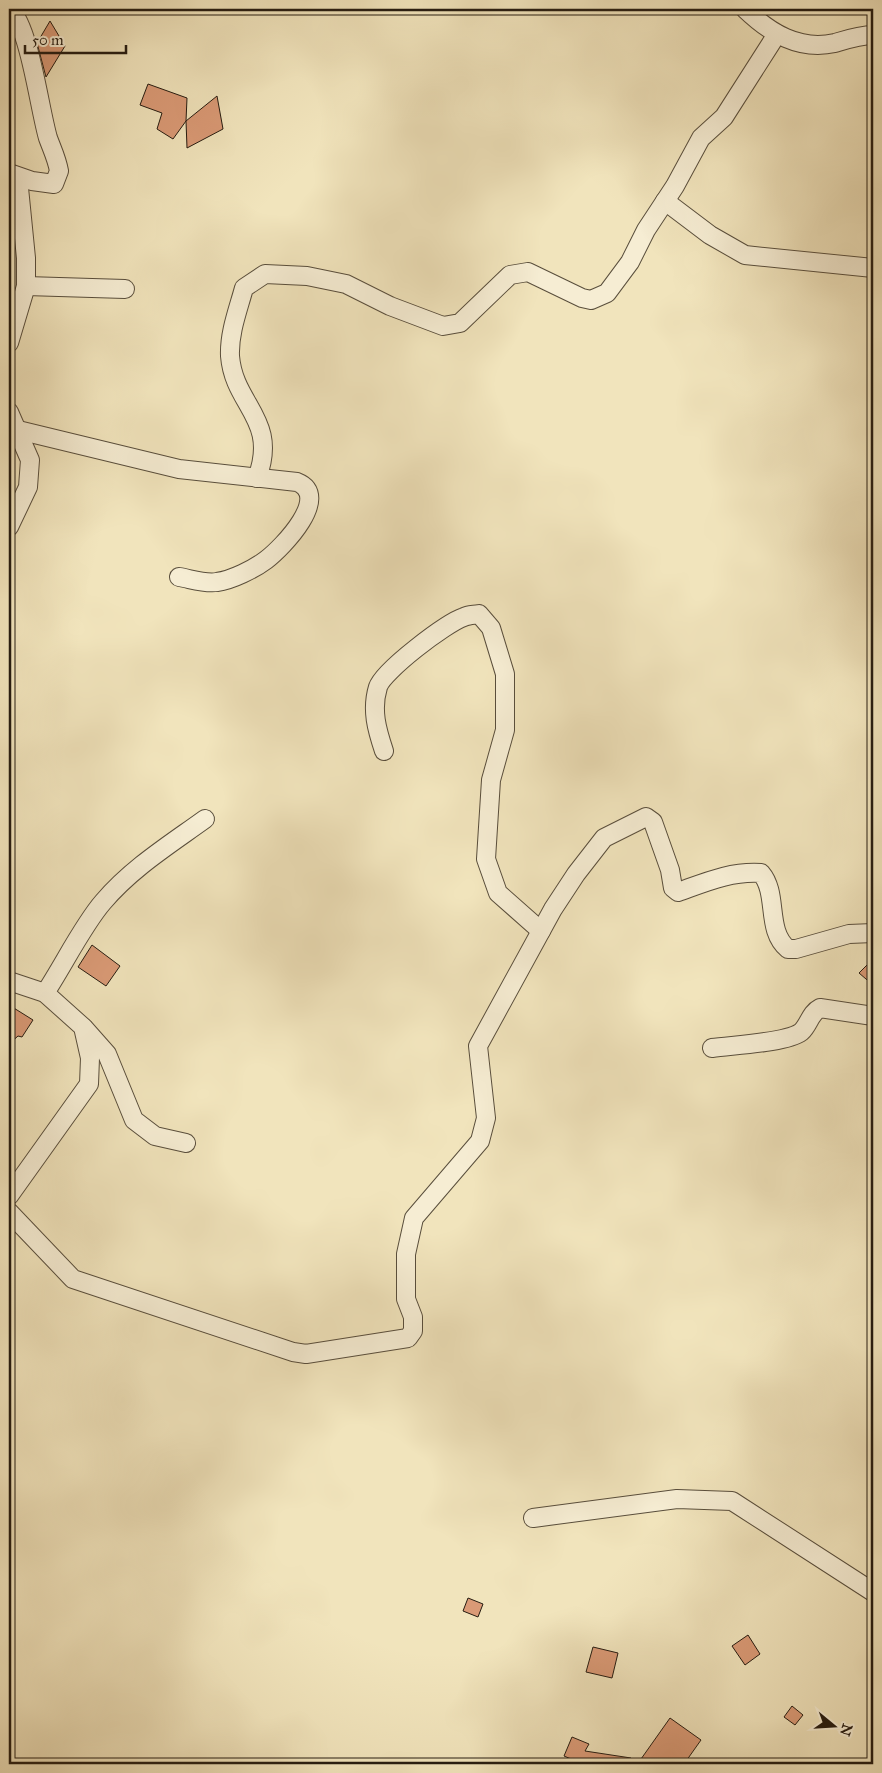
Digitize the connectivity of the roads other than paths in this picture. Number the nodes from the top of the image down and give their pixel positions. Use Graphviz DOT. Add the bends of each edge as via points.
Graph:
graph roads {
  1 [pos="10,9"];
  2 [pos="745,9"];
  3 [pos="763,15"];
  4 [pos="777,34"];
  5 [pos="873,35"];
  6 [pos="13,175"];
  7 [pos="665,201"];
  8 [pos="873,268"];
  9 [pos="26,286"];
  10 [pos="125,290"];
  11 [pos="9,343"];
  12 [pos="9,412"];
  13 [pos="18,430"];
  14 [pos="257,478"];
  15 [pos="9,527"];
  16 [pos="179,577"];
  17 [pos="384,751"];
  18 [pos="205,819"];
  19 [pos="541,931"];
  20 [pos="873,933"];
  21 [pos="9,980"];
  22 [pos="45,993"];
  23 [pos="873,1016"];
  24 [pos="83,1027"];
  25 [pos="712,1048"];
  26 [pos="186,1143"];
  27 [pos="9,1196"];
  28 [pos="9,1212"];
  29 [pos="534,1518"];
  30 [pos="873,1592"];
  1 -- 6 [label="street" via="24,36 60,171 54,184"];
  2 -- 3 [label="street"];
  3 -- 4 [label="street"];
  4 -- 5 [label="street" via="784,39 811,45"];
  4 -- 7 [label="street" via="724,117 701,138"];
  6 -- 9 [label="street" via="26,258"];
  7 -- 8 [label="street" via="710,235 745,255"];
  7 -- 14 [label="street" via="630,262 607,293 591,300 528,272 510,276 460,323 443,326 390,306 346,284 307,276 265,274 244,288 232,328 230,356 236,378 263,434 264,460"];
  9 -- 10 [label="street"];
  9 -- 11 [label="street"];
  12 -- 13 [label="street"];
  13 -- 14 [label="street" via="178,469"];
  13 -- 15 [label="street" via="30,460 28,487"];
  14 -- 16 [label="street" via="297,482 310,492 305,513 289,539 265,561 231,578 216,582"];
  17 -- 19 [label="street" via="375,725 378,686 391,670 443,628 464,616 479,614 492,628 506,674 505,730 492,780 486,859 498,893"];
  18 -- 22 [label="street" via="144,862 118,885 102,904"];
  19 -- 20 [label="street" via="576,874 604,838 646,817 653,822 673,888 678,892 703,881 762,872 768,881 775,928 780,942 788,949 849,934"];
  19 -- 28 [label="street" via="478,1046 486,1118 480,1141 414,1218 406,1254 406,1300 413,1317 413,1331 408,1338 306,1354 293,1352 73,1279"];
  21 -- 22 [label="street"];
  22 -- 24 [label="street"];
  23 -- 25 [label="street" via="820,1008 814,1011 802,1031 790,1038"];
  24 -- 26 [label="street" via="107,1054 134,1120 155,1136"];
  24 -- 27 [label="street" via="90,1058 88,1084"];
  29 -- 30 [label="street" via="677,1499 732,1501"];
}
